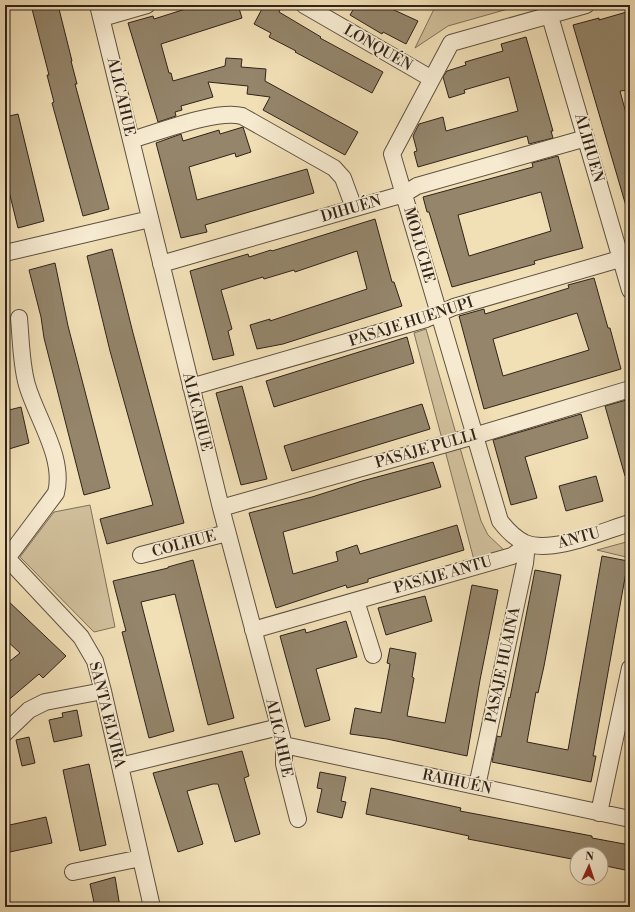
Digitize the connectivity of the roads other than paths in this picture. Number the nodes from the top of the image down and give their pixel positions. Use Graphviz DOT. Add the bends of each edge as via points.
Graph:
graph roads {
  1 [pos="147,5"];
  2 [pos="304,5"];
  3 [pos="586,5"];
  4 [pos="549,10"];
  5 [pos="100,11"];
  6 [pos="432,79"];
  7 [pos="586,138"];
  8 [pos="131,140"];
  9 [pos="404,194"];
  10 [pos="354,208"];
  11 [pos="150,219"];
  12 [pos="5,253"];
  13 [pos="625,257"];
  14 [pos="161,264"];
  15 [pos="630,290"];
  16 [pos="439,314"];
  17 [pos="19,318"];
  18 [pos="191,387"];
  19 [pos="630,389"];
  20 [pos="474,436"];
  21 [pos="221,508"];
  22 [pos="630,523"];
  23 [pos="227,533"];
  24 [pos="527,544"];
  25 [pos="141,555"];
  26 [pos="6,558"];
  27 [pos="356,601"];
  28 [pos="253,630"];
  29 [pos="373,655"];
  30 [pos="630,668"];
  31 [pos="103,691"];
  32 [pos="279,727"];
  33 [pos="5,733"];
  34 [pos="284,744"];
  35 [pos="120,766"];
  36 [pos="477,786"];
  37 [pos="599,813"];
  38 [pos="298,819"];
  39 [pos="630,820"];
  40 [pos="141,858"];
  41 [pos="73,872"];
  42 [pos="152,907"];
  1 -- 5 [label="street"];
  2 -- 6 [label="street, LONQUÉN"];
  3 -- 4 [label="street, MOLUCHE"];
  4 -- 6 [label="street, MOLUCHE" via="451,43"];
  4 -- 7 [label="street, ALIHUEN"];
  5 -- 8 [label="street, ALICAHUE"];
  6 -- 9 [label="street, MOLUCHE" via="392,154"];
  7 -- 9 [label="street, DIHUÉN" via="417,186"];
  7 -- 13 [label="street, ALIHUEN"];
  8 -- 10 [label="street" via="216,115 242,116 334,168 343,178"];
  8 -- 11 [label="street, ALICAHUE"];
  9 -- 10 [label="street, DIHUÉN"];
  9 -- 16 [label="street, MOLUCHE"];
  10 -- 14 [label="street, DIHUÉN"];
  11 -- 12 [label="street"];
  11 -- 14 [label="street, ALICAHUE"];
  13 -- 15 [label="street, ALIHUEN"];
  13 -- 16 [label="street, PASAJE HUENUPI" via="454,307"];
  14 -- 18 [label="street, ALICAHUE"];
  16 -- 18 [label="street, PASAJE HUENUPI"];
  16 -- 20 [label="street, MOLUCHE"];
  17 -- 26 [label="street" via="23,371 27,387 43,423 60,480 56,494"];
  18 -- 21 [label="street, ALICAHUE"];
  19 -- 20 [label="street, PASAJE PULLI"];
  20 -- 21 [label="street, PASAJE PULLI"];
  20 -- 24 [label="street, MOLUCHE" via="500,521 512,535"];
  21 -- 23 [label="street, ALICAHUE"];
  22 -- 24 [label="street, ANTU" via="562,544"];
  23 -- 25 [label="street, COLHUE"];
  23 -- 28 [label="street, ALICAHUE"];
  24 -- 27 [label="street, PASAJE ANTU" via="512,556"];
  24 -- 36 [label="street, PASAJE HUAINA"];
  26 -- 31 [label="street, SANTA ELVIRA" via="81,637 95,662"];
  27 -- 28 [label="street, PASAJE ANTU"];
  27 -- 29 [label="street"];
  28 -- 32 [label="street, ALICAHUE"];
  30 -- 37 [label="street"];
  31 -- 33 [label="street" via="44,702 29,710"];
  31 -- 35 [label="street, SANTA ELVIRA"];
  32 -- 34 [label="street, ALICAHUE"];
  32 -- 35 [label="street"];
  34 -- 36 [label="street, RAIHUÉN"];
  34 -- 38 [label="street, ALICAHUE" via="284,764"];
  35 -- 40 [label="street, SANTA ELVIRA"];
  36 -- 37 [label="street, RAIHUÉN"];
  37 -- 39 [label="street, RAIHUÉN"];
  40 -- 41 [label="street"];
  40 -- 42 [label="street, SANTA ELVIRA"];
}
